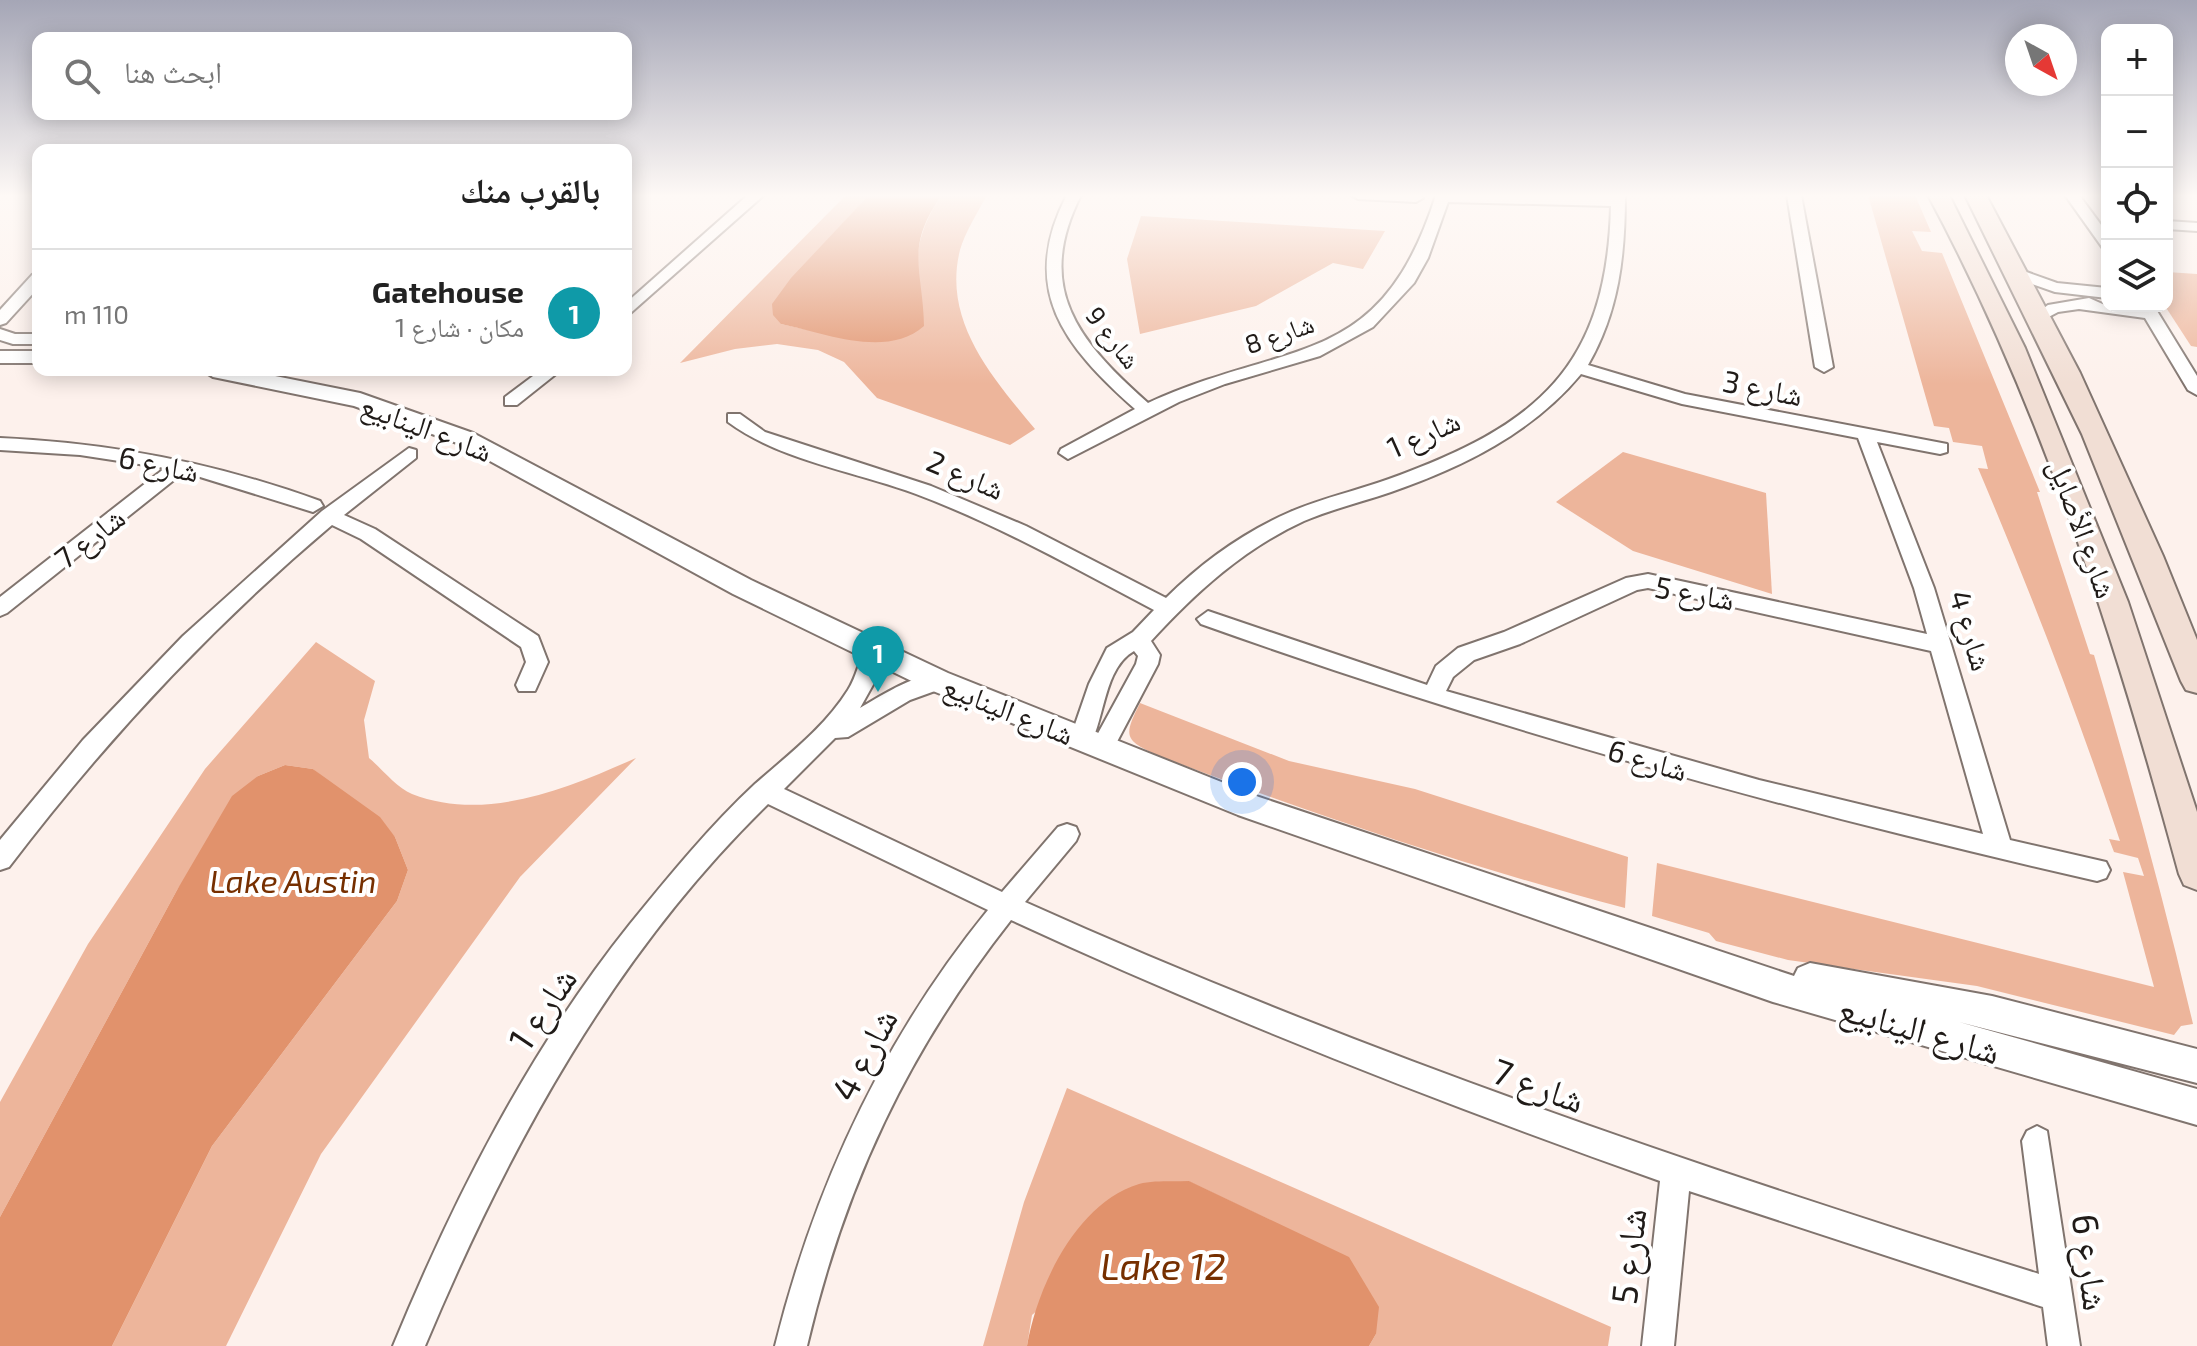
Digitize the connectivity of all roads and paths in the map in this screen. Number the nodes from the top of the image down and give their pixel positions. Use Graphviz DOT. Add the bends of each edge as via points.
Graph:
graph roads {
  1 [pos="687,258"];
  2 [pos="1053,258"];
  3 [pos="1422,258"];
  4 [pos="1611,258"];
  5 [pos="1805,258"];
  6 [pos="1969,258"];
  7 [pos="2009,258"];
  8 [pos="2018,274"];
  9 [pos="32,285"];
  10 [pos="2101,294"];
  11 [pos="2072,297"];
  12 [pos="2101,302"];
  13 [pos="2101,303"];
  14 [pos="632,307"];
  15 [pos="2149,312"];
  16 [pos="2041,316"];
  17 [pos="0,320"];
  18 [pos="0,334"];
  19 [pos="32,339"];
  20 [pos="0,357"];
  21 [pos="32,357"];
  22 [pos="1578,367"];
  23 [pos="1824,367"];
  24 [pos="242,376"];
  25 [pos="544,376"];
  26 [pos="2197,390"];
  27 [pos="511,401"];
  28 [pos="1146,410"];
  29 [pos="734,418"];
  30 [pos="1866,436"];
  31 [pos="0,444"];
  32 [pos="1940,448"];
  33 [pos="1068,453"];
  34 [pos="409,454"];
  35 [pos="180,466"];
  36 [pos="321,511"];
  37 [pos="0,608"];
  38 [pos="1167,608"];
  39 [pos="1208,619"];
  40 [pos="1139,641"];
  41 [pos="1941,645"];
  42 [pos="875,651"];
  43 [pos="938,681"];
  44 [pos="2197,681"];
  45 [pos="527,685"];
  46 [pos="1433,695"];
  47 [pos="1092,743"];
  48 [pos="802,755"];
  49 [pos="764,791"];
  50 [pos="1067,834"];
  51 [pos="2000,849"];
  52 [pos="0,859"];
  53 [pos="2097,870"];
  54 [pos="2197,874"];
  55 [pos="1005,909"];
  56 [pos="1646,941"];
  57 [pos="2197,1066"];
  58 [pos="2197,1107"];
  59 [pos="2037,1141"];
  60 [pos="1676,1174"];
  61 [pos="2059,1296"];
  62 [pos="409,1346"];
  63 [pos="791,1346"];
  64 [pos="1658,1346"];
  65 [pos="2064,1346"];
  1 -- 14 [label="street"];
  2 -- 28 [label="street, شارع 9" via="1054,285 1071,331 1091,358"];
  3 -- 28 [label="street, شارع 8" via="1392,304 1359,329 1321,349 1211,383"];
  4 -- 22 [label="street, شارع 1" via="1605,313"];
  5 -- 23 [label="street"];
  6 -- 54 [label="main road, شارع الأصايل" via="2015,353 2074,497"];
  7 -- 8 [label="main road, شارع الأصايل"];
  8 -- 11 [label="street"];
  8 -- 16 [label="main road, شارع الأصايل"];
  9 -- 17 [label="street"];
  10 -- 11 [label="street"];
  11 -- 12 [label="street"];
  11 -- 13 [label="street"];
  11 -- 16 [label="street"];
  15 -- 26 [label="street"];
  16 -- 44 [label="main road, شارع الأصايل" via="2129,510"];
  18 -- 19 [label="street"];
  20 -- 21 [label="street"];
  22 -- 30 [label="street, شارع 3" via="1682,399"];
  22 -- 38 [label="street, شارع 1" via="1529,414 1473,450 1261,535"];
  24 -- 42 [label="street, شارع الينابيع" via="360,400 465,438 692,561"];
  25 -- 27 [label="street"];
  28 -- 33 [label="street, شارع 8"];
  29 -- 38 [label="street, شارع 2" via="759,436 872,471 997,521"];
  30 -- 32 [label="street, شارع 3"];
  30 -- 41 [label="street, شارع 4"];
  31 -- 35 [label="street, شارع 6" via="69,448"];
  34 -- 36 [label="street"];
  35 -- 36 [label="street, شارع 6" via="258,486"];
  35 -- 37 [label="street, شارع 7"];
  36 -- 45 [label="street" via="384,544 530,642 537,662"];
  36 -- 52 [label="street" via="148,684"];
  38 -- 40 [label="street, شارع 1"];
  39 -- 46 [label="street, شارع 6"];
  40 -- 47 [label="street, شارع 1" via="1114,655"];
  40 -- 47 [label="street" via="1149,655 1147,664"];
  41 -- 46 [label="street, شارع 5" via="1648,581 1466,654 1444,672"];
  41 -- 51 [label="street, شارع 4"];
  42 -- 43 [label="street, شارع الينابيع"];
  42 -- 48 [label="street, شارع 1" via="858,698"];
  43 -- 47 [label="street, شارع الينابيع"];
  43 -- 48 [label="street, شارع 1" via="880,706"];
  46 -- 51 [label="street, شارع 6" via="1673,767"];
  47 -- 56 [label="street, شارع الينابيع" via="1326,834"];
  48 -- 49 [label="street, شارع 1"];
  49 -- 55 [label="street"];
  49 -- 62 [label="street, شارع 1" via="694,865 580,1015 481,1184"];
  50 -- 55 [label="street, شارع 4"];
  51 -- 53 [label="street, شارع 6"];
  55 -- 60 [label="street, شارع 7" via="1327,1045"];
  55 -- 63 [label="street, شارع 4" via="923,1020 874,1111 830,1215"];
  56 -- 57 [label="street, شارع الينابيع" via="1823,983 2007,1015"];
  56 -- 58 [label="street, شارع الينابيع" via="1773,986"];
  59 -- 61 [label="street, شارع 6"];
  60 -- 61 [label="street, شارع 7"];
  60 -- 64 [label="street, شارع 5"];
  61 -- 65 [label="street, شارع 6"];
}
